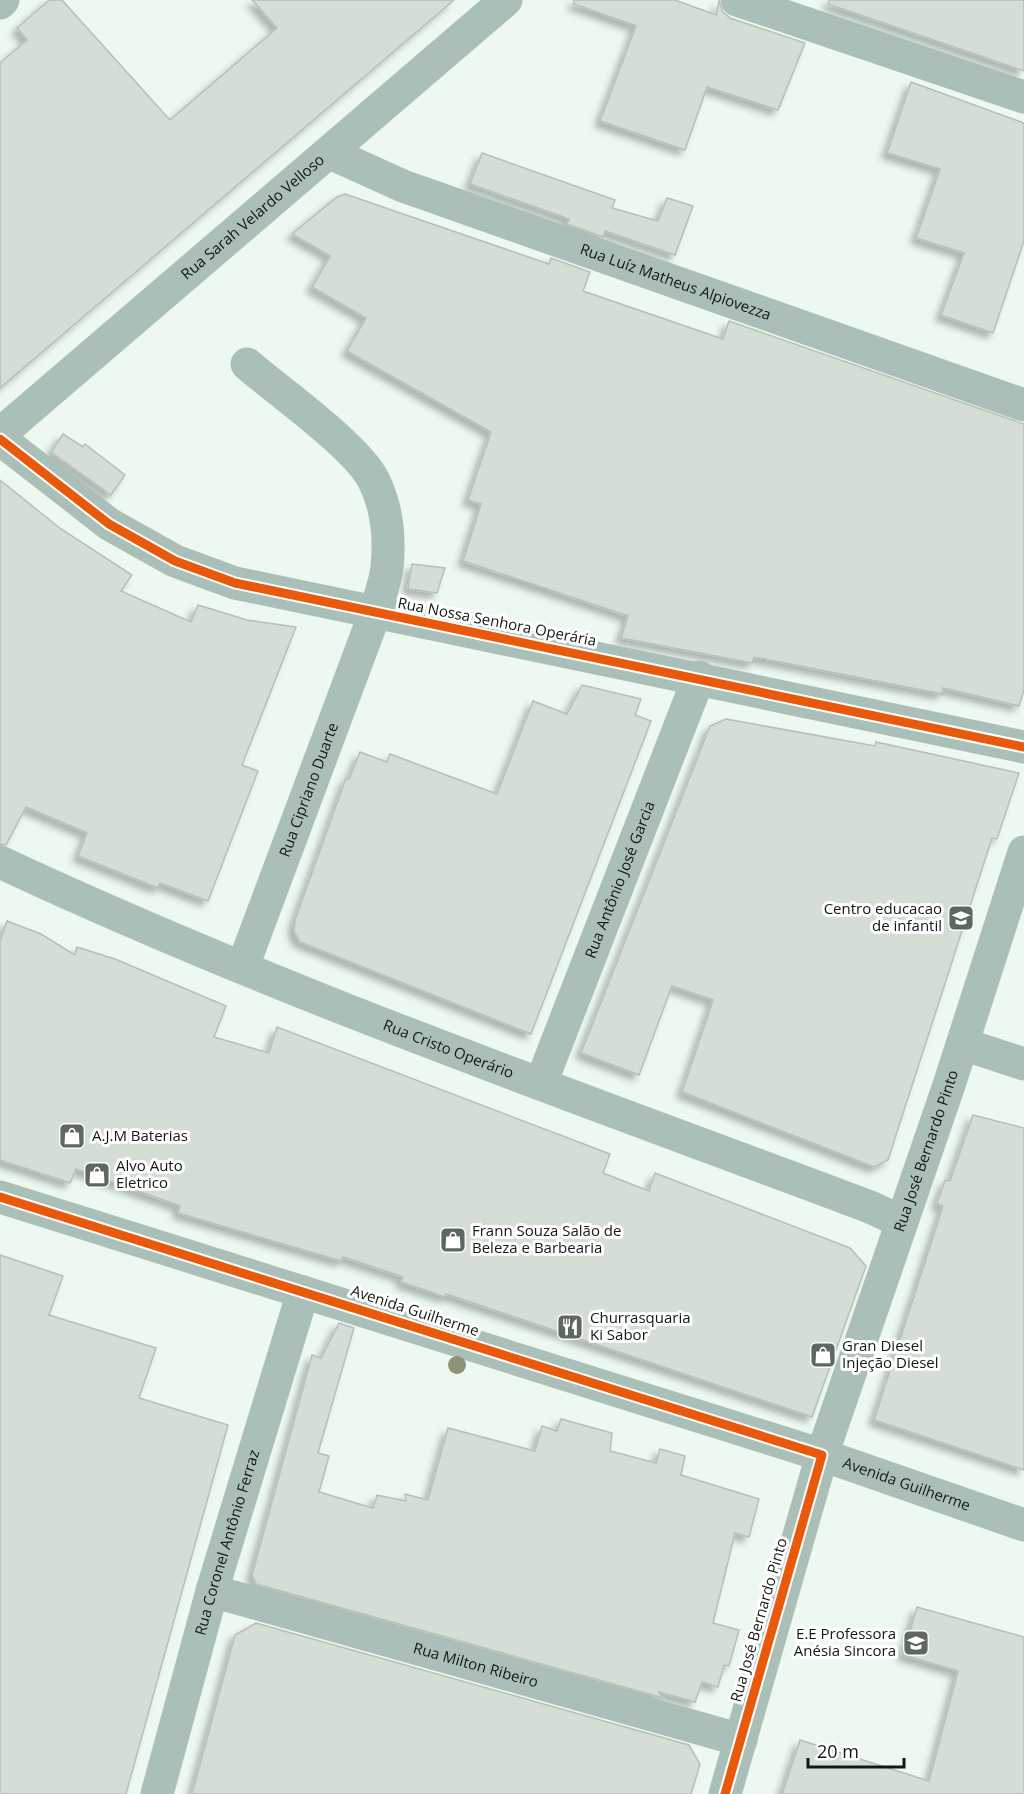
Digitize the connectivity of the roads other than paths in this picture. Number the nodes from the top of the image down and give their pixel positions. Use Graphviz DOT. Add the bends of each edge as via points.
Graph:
graph roads {
  1 [pos="737,0"];
  2 [pos="498,3"];
  3 [pos="1024,97"];
  4 [pos="330,153"];
  5 [pos="247,364"];
  6 [pos="1024,405"];
  7 [pos="0,434"];
  8 [pos="0,439"];
  9 [pos="375,613"];
  10 [pos="699,677"];
  11 [pos="1024,747"];
  12 [pos="1024,852"];
  13 [pos="0,862"];
  14 [pos="243,966"];
  15 [pos="963,1044"];
  16 [pos="1024,1064"];
  17 [pos="541,1083"];
  18 [pos="0,1197"];
  19 [pos="902,1222"];
  20 [pos="303,1292"];
  21 [pos="822,1455"];
  22 [pos="1024,1525"];
  23 [pos="212,1591"];
  24 [pos="741,1740"];
  25 [pos="158,1794"];
  26 [pos="725,1794"];
  1 -- 3 [label="street"];
  2 -- 4 [label="street, Rua Sarah Velardo Velloso"];
  4 -- 6 [label="street, Rua Luíz Matheus Alpiovezza" via="403,186"];
  4 -- 7 [label="street, Rua Sarah Velardo Velloso"];
  5 -- 9 [label="street, Rua Cipriano Duarte" via="350,451 372,477 385,507 388,542 387,571"];
  8 -- 9 [label="street, Rua Nossa Senhora Operária" via="109,524 175,561 235,583"];
  9 -- 10 [label="street, Rua Nossa Senhora Operária"];
  9 -- 14 [label="street, Rua Cipriano Duarte"];
  10 -- 11 [label="street, Rua Nossa Senhora Operária"];
  10 -- 17 [label="street, Rua Antônio José Garcia"];
  12 -- 15 [label="street, Rua José Bernardo Pinto"];
  13 -- 14 [label="street, Rua Cristo Operário" via="123,919"];
  14 -- 17 [label="street, Rua Cristo Operário"];
  15 -- 16 [label="street"];
  15 -- 19 [label="street, Rua José Bernardo Pinto"];
  17 -- 19 [label="street, Rua Cristo Operário"];
  18 -- 20 [label="street, Avenida Guilherme"];
  19 -- 21 [label="street, Rua José Bernardo Pinto"];
  20 -- 21 [label="street, Avenida Guilherme"];
  20 -- 23 [label="street, Rua Coronel Antônio Ferraz"];
  21 -- 22 [label="street, Avenida Guilherme"];
  21 -- 24 [label="street, Rua José Bernardo Pinto"];
  23 -- 24 [label="street, Rua Milton Ribeiro"];
  23 -- 25 [label="street, Rua Coronel Antônio Ferraz"];
  24 -- 26 [label="street, Rua José Bernardo Pinto"];
}
